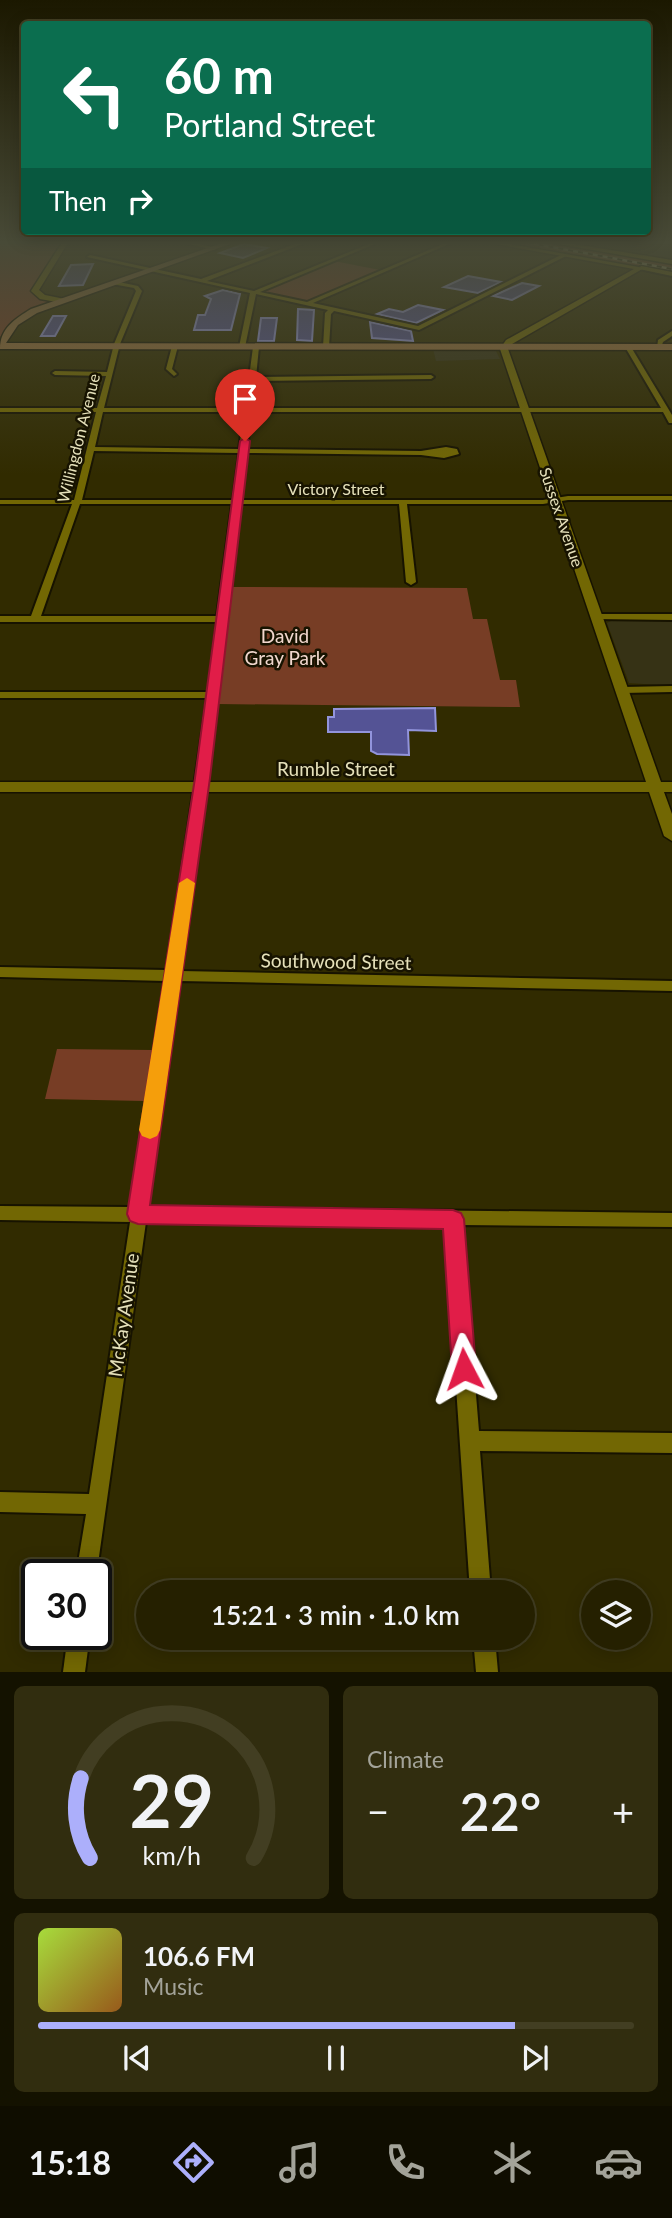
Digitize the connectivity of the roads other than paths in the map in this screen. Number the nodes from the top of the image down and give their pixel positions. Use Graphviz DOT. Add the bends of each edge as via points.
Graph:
graph roads {
  1 [pos="32,319"];
  2 [pos="128,319"];
  3 [pos="248,319"];
  4 [pos="327,319"];
  5 [pos="376,319"];
  6 [pos="437,319"];
  7 [pos="550,319"];
  8 [pos="672,334"];
  9 [pos="117,346"];
  10 [pos="175,346"];
  11 [pos="327,346"];
  12 [pos="242,347"];
  13 [pos="256,347"];
  14 [pos="505,347"];
  15 [pos="628,347"];
  16 [pos="659,347"];
  17 [pos="672,347"];
  18 [pos="1,348"];
  19 [pos="55,373"];
  20 [pos="109,374"];
  21 [pos="174,374"];
  22 [pos="432,377"];
  23 [pos="252,379"];
  24 [pos="0,410"];
  25 [pos="101,410"];
  26 [pos="248,410"];
  27 [pos="524,410"];
  28 [pos="666,410"];
  29 [pos="672,421"];
  30 [pos="91,449"];
  31 [pos="243,453"];
  32 [pos="421,453"];
  33 [pos="672,498"];
  34 [pos="557,500"];
  35 [pos="0,502"];
  36 [pos="77,502"];
  37 [pos="237,502"];
  38 [pos="403,502"];
  39 [pos="411,582"];
  40 [pos="597,617"];
  41 [pos="672,617"];
  42 [pos="0,619"];
  43 [pos="35,619"];
  44 [pos="222,619"];
  45 [pos="672,689"];
  46 [pos="622,690"];
  47 [pos="0,695"];
  48 [pos="212,695"];
  49 [pos="0,786"];
  50 [pos="201,787"];
  51 [pos="664,787"];
  52 [pos="672,836"];
  53 [pos="0,972"];
  54 [pos="172,976"];
  55 [pos="672,986"];
  56 [pos="0,1213"];
  57 [pos="138,1214"];
  58 [pos="453,1219"];
  59 [pos="672,1220"];
  60 [pos="470,1441"];
  61 [pos="672,1443"];
  62 [pos="0,1502"];
  63 [pos="96,1504"];
  64 [pos="89,1559"];
  65 [pos="480,1580"];
  66 [pos="77,1650"];
  67 [pos="485,1650"];
  68 [pos="74,1672"];
  69 [pos="487,1672"];
  1 -- 18 [label="main road"];
  2 -- 9 [label="street, Willingdon Avenue"];
  3 -- 12 [label="street"];
  4 -- 11 [label="street"];
  5 -- 6 [label="street" via="419,328"];
  7 -- 14 [label="street"];
  8 -- 16 [label="street" via="660,341"];
  9 -- 10 [label="main road"];
  9 -- 18 [label="main road"];
  9 -- 20 [label="street, Willingdon Avenue"];
  10 -- 12 [label="main road"];
  10 -- 21 [label="street" via="169,369"];
  11 -- 13 [label="main road"];
  11 -- 14 [label="main road"];
  12 -- 13 [label="main road"];
  13 -- 23 [label="street, McKay Avenue"];
  14 -- 15 [label="main road"];
  14 -- 27 [label="street, Sussex Avenue"];
  15 -- 16 [label="main road"];
  15 -- 28 [label="street"];
  16 -- 17 [label="main road"];
  19 -- 20 [label="street"];
  20 -- 25 [label="street, Willingdon Avenue"];
  22 -- 23 [label="street"];
  23 -- 26 [label="street, McKay Avenue"];
  24 -- 25 [label="street"];
  25 -- 26 [label="street"];
  25 -- 30 [label="street, Willingdon Avenue"];
  26 -- 27 [label="street"];
  26 -- 31 [label="street, McKay Avenue"];
  27 -- 28 [label="street"];
  27 -- 34 [label="street, Sussex Avenue"];
  28 -- 29 [label="street"];
  30 -- 31 [label="street"];
  30 -- 36 [label="street, Willingdon Avenue"];
  31 -- 32 [label="street"];
  31 -- 37 [label="street, McKay Avenue"];
  33 -- 34 [label="street, Victory Street"];
  34 -- 38 [label="street, Victory Street"];
  34 -- 40 [label="street, Sussex Avenue"];
  35 -- 36 [label="street, Victory Street"];
  36 -- 37 [label="street, Victory Street"];
  36 -- 43 [label="street, Willingdon Avenue"];
  37 -- 38 [label="street, Victory Street"];
  37 -- 44 [label="street, McKay Avenue"];
  38 -- 39 [label="street"];
  40 -- 41 [label="street"];
  40 -- 46 [label="street, Sussex Avenue"];
  42 -- 43 [label="street"];
  43 -- 44 [label="street"];
  44 -- 48 [label="street, McKay Avenue"];
  45 -- 46 [label="street"];
  46 -- 51 [label="street, Sussex Avenue"];
  47 -- 48 [label="street"];
  48 -- 50 [label="street, McKay Avenue"];
  49 -- 50 [label="street, Rumble Street"];
  50 -- 51 [label="street, Rumble Street"];
  50 -- 54 [label="street, McKay Avenue"];
  51 -- 52 [label="street, Sussex Avenue"];
  53 -- 54 [label="street, Southwood Street"];
  54 -- 55 [label="street, Southwood Street"];
  54 -- 57 [label="street, McKay Avenue"];
  56 -- 57 [label="street"];
  57 -- 58 [label="street"];
  57 -- 63 [label="street, McKay Avenue"];
  58 -- 59 [label="street"];
  58 -- 60 [label="street"];
  60 -- 61 [label="street"];
  60 -- 65 [label="street"];
  62 -- 63 [label="street"];
  63 -- 64 [label="street, McKay Avenue"];
  66 -- 68 [label="street"];
  67 -- 69 [label="street"];
}
